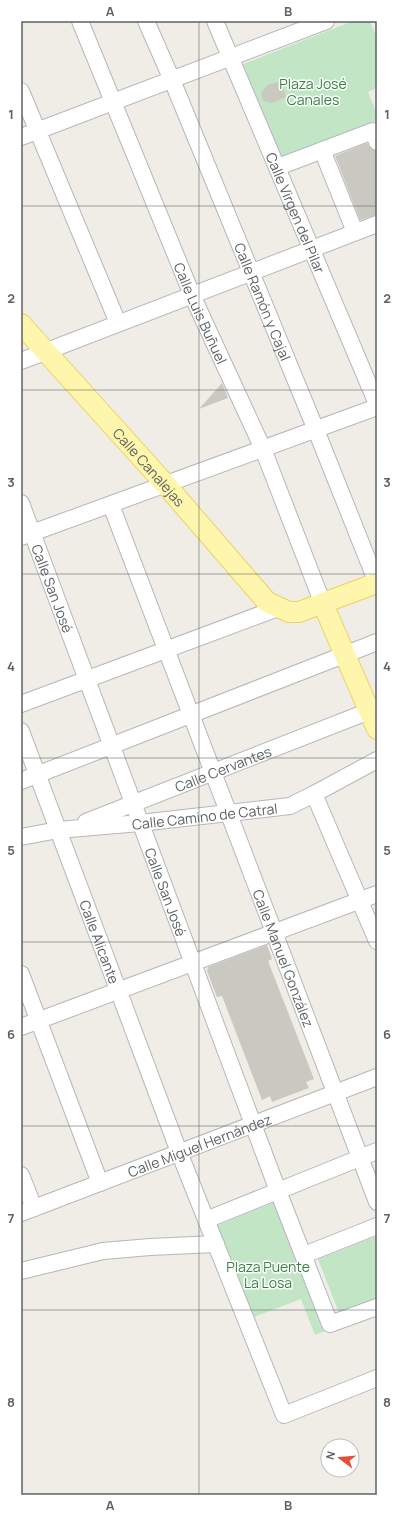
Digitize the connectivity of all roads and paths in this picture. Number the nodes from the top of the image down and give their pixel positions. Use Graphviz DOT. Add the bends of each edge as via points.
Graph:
graph roads {
  1 [pos="80,21"];
  2 [pos="146,21"];
  3 [pos="215,21"];
  4 [pos="326,21"];
  5 [pos="303,25"];
  6 [pos="230,58"];
  7 [pos="172,80"];
  8 [pos="21,91"];
  9 [pos="113,102"];
  10 [pos="38,131"];
  11 [pos="21,137"];
  12 [pos="375,137"];
  13 [pos="322,150"];
  14 [pos="278,167"];
  15 [pos="377,224"];
  16 [pos="355,232"];
  17 [pos="311,250"];
  18 [pos="251,272"];
  19 [pos="192,295"];
  20 [pos="118,323"];
  21 [pos="21,324"];
  22 [pos="46,351"];
  23 [pos="21,361"];
  24 [pos="377,404"];
  25 [pos="377,407"];
  26 [pos="316,430"];
  27 [pos="263,449"];
  28 [pos="166,485"];
  29 [pos="21,503"];
  30 [pos="111,505"];
  31 [pos="27,535"];
  32 [pos="377,583"];
  33 [pos="324,604"];
  34 [pos="278,608"];
  35 [pos="377,642"];
  36 [pos="166,650"];
  37 [pos="346,654"];
  38 [pos="87,680"];
  39 [pos="21,704"];
  40 [pos="373,710"];
  41 [pos="191,715"];
  42 [pos="377,729"];
  43 [pos="21,731"];
  44 [pos="112,746"];
  45 [pos="377,760"];
  46 [pos="213,772"];
  47 [pos="38,775"];
  48 [pos="21,781"];
  49 [pos="314,794"];
  50 [pos="133,804"];
  51 [pos="228,813"];
  52 [pos="140,823"];
  53 [pos="64,829"];
  54 [pos="21,837"];
  55 [pos="377,894"];
  56 [pos="360,900"];
  57 [pos="274,932"];
  58 [pos="377,941"];
  59 [pos="192,963"];
  60 [pos="21,974"];
  61 [pos="118,990"];
  62 [pos="38,1020"];
  63 [pos="21,1027"];
  64 [pos="377,1077"];
  65 [pos="335,1093"];
  66 [pos="253,1124"];
  67 [pos="377,1151"];
  68 [pos="179,1152"];
  69 [pos="360,1158"];
  70 [pos="21,1176"];
  71 [pos="100,1183"];
  72 [pos="278,1191"];
  73 [pos="377,1202"];
  74 [pos="27,1211"];
  75 [pos="206,1220"];
  76 [pos="377,1226"];
  77 [pos="216,1244"];
  78 [pos="304,1256"];
  79 [pos="21,1271"];
  80 [pos="377,1306"];
  81 [pos="377,1378"];
  1 -- 9 [label="street, Calle Luis Buñuel"];
  2 -- 7 [label="street, Calle Ramón y Cajal"];
  3 -- 6 [label="street, Calle Virgen del Pilar"];
  4 -- 5 [label="street"];
  5 -- 6 [label="street"];
  6 -- 7 [label="street"];
  6 -- 14 [label="street, Calle Virgen del Pilar"];
  7 -- 9 [label="street"];
  7 -- 18 [label="street, Calle Ramón y Cajal"];
  8 -- 10 [label="street"];
  9 -- 10 [label="street"];
  9 -- 19 [label="street, Calle Luis Buñuel"];
  10 -- 11 [label="street"];
  10 -- 20 [label="street"];
  12 -- 13 [label="street"];
  13 -- 14 [label="street"];
  13 -- 16 [label="street"];
  14 -- 17 [label="street, Calle Virgen del Pilar"];
  15 -- 16 [label="street"];
  16 -- 17 [label="street"];
  17 -- 18 [label="street"];
  17 -- 24 [label="street, Calle Virgen del Pilar"];
  18 -- 19 [label="street"];
  18 -- 26 [label="street, Calle Ramón y Cajal"];
  19 -- 20 [label="street"];
  19 -- 27 [label="street, Calle Luis Buñuel"];
  20 -- 22 [label="street"];
  21 -- 22 [label="main road, Calle Canalejas"];
  22 -- 23 [label="street"];
  22 -- 28 [label="main road, Calle Canalejas"];
  25 -- 26 [label="street"];
  26 -- 27 [label="street"];
  26 -- 32 [label="street, Calle Ramón y Cajal"];
  27 -- 28 [label="street"];
  27 -- 33 [label="street, Calle Luis Buñuel"];
  28 -- 30 [label="street"];
  28 -- 34 [label="main road, Calle Canalejas" via="267,602"];
  29 -- 31 [label="street, Calle San José"];
  30 -- 31 [label="street"];
  30 -- 36 [label="street, Calle Manuel González"];
  31 -- 38 [label="street, Calle San José"];
  32 -- 33 [label="main road"];
  33 -- 34 [label="main road" via="299,612"];
  33 -- 37 [label="main road"];
  34 -- 36 [label="street"];
  35 -- 37 [label="street"];
  36 -- 38 [label="street"];
  36 -- 41 [label="street, Calle Manuel González"];
  37 -- 40 [label="main road"];
  37 -- 41 [label="street"];
  38 -- 39 [label="street"];
  38 -- 44 [label="street, Calle San José"];
  40 -- 42 [label="main road"];
  40 -- 46 [label="street, Calle Cervantes"];
  41 -- 44 [label="street"];
  41 -- 46 [label="street, Calle Manuel González"];
  43 -- 47 [label="street, Calle Alicante"];
  44 -- 47 [label="street"];
  44 -- 50 [label="street, Calle San José"];
  45 -- 49 [label="street, Calle Camino de Catral"];
  46 -- 50 [label="street, Calle Cervantes"];
  46 -- 51 [label="street, Calle Manuel González"];
  47 -- 48 [label="street"];
  47 -- 53 [label="street, Calle Alicante"];
  49 -- 51 [label="street, Calle Camino de Catral" via="290,806"];
  49 -- 56 [label="street"];
  50 -- 52 [label="street, Calle San José"];
  50 -- 53 [label="street, Calle Cervantes"];
  51 -- 52 [label="street, Calle Camino de Catral"];
  51 -- 57 [label="street, Calle Manuel González"];
  52 -- 53 [label="street, Calle Camino de Catral"];
  52 -- 59 [label="street, Calle San José"];
  53 -- 54 [label="street, Calle Camino de Catral"];
  53 -- 61 [label="street, Calle Alicante"];
  55 -- 56 [label="street"];
  56 -- 57 [label="street"];
  56 -- 58 [label="street"];
  57 -- 59 [label="street"];
  57 -- 65 [label="street, Calle Manuel González"];
  59 -- 61 [label="street"];
  59 -- 66 [label="street, Calle San José"];
  60 -- 62 [label="street"];
  61 -- 62 [label="street"];
  61 -- 68 [label="street, Calle Alicante"];
  62 -- 63 [label="street"];
  62 -- 71 [label="street"];
  64 -- 65 [label="street, Calle Miguel Hernández"];
  65 -- 66 [label="street, Calle Miguel Hernández"];
  65 -- 69 [label="street, Calle Manuel González"];
  66 -- 68 [label="street, Calle Miguel Hernández"];
  66 -- 72 [label="street, Calle San José"];
  67 -- 69 [label="street"];
  68 -- 71 [label="street, Calle Miguel Hernández"];
  68 -- 75 [label="street, Calle Alicante"];
  69 -- 72 [label="street"];
  69 -- 73 [label="street, Calle Manuel González"];
  70 -- 74 [label="street"];
  71 -- 74 [label="street, Calle Miguel Hernández"];
  72 -- 75 [label="street"];
  72 -- 78 [label="street, Calle San José"];
  75 -- 77 [label="street, Calle Alicante"];
  76 -- 78 [label="street"];
  77 -- 79 [label="street" via="103,1251"];
  77 -- 81 [label="street, Calle Alicante" via="284,1415"];
  78 -- 80 [label="street, Calle San José" via="330,1324"];
}
